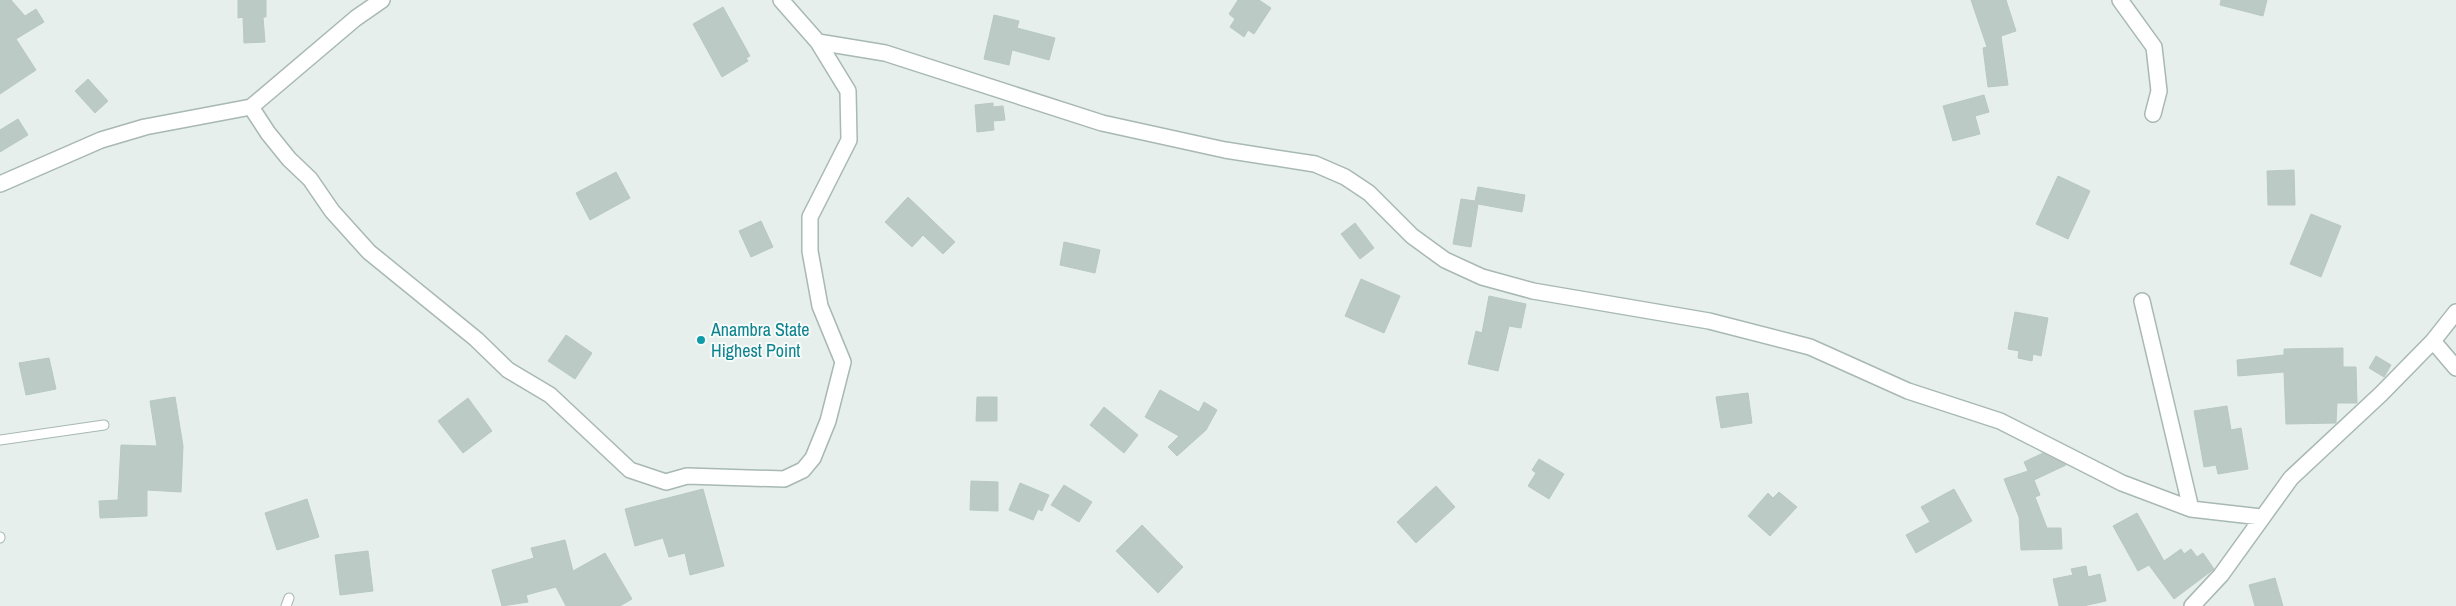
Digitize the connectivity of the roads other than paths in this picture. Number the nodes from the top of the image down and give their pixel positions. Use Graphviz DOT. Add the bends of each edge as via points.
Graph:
graph roads {
  1 [pos="382,0"];
  2 [pos="781,0"];
  3 [pos="2120,0"];
  4 [pos="818,42"];
  5 [pos="251,107"];
  6 [pos="2153,114"];
  7 [pos="0,184"];
  8 [pos="2142,301"];
  9 [pos="2456,312"];
  10 [pos="2433,341"];
  11 [pos="2456,368"];
  12 [pos="104,425"];
  13 [pos="0,440"];
  14 [pos="2191,509"];
  15 [pos="2261,517"];
  16 [pos="2192,606"];
  1 -- 5 [label="street"];
  2 -- 4 [label="street"];
  3 -- 6 [label="street" via="2154,47 2159,91"];
  4 -- 5 [label="street" via="848,91 849,140 810,217 810,251 820,306 843,362 831,412 813,458 802,470 784,480 688,476 666,482 630,470 550,395 508,370 476,338 369,252 332,211 310,179 283,153"];
  4 -- 14 [label="street" via="885,53 1102,123 1225,150 1315,164 1345,177 1369,193 1412,236 1445,260 1482,277 1533,291 1709,321 1810,347 1908,391 2000,420 2122,483"];
  5 -- 7 [label="street" via="145,127 101,140"];
  8 -- 14 [label="street"];
  9 -- 10 [label="street"];
  10 -- 11 [label="street"];
  10 -- 15 [label="street" via="2290,478"];
  12 -- 13 [label="lane"];
  14 -- 15 [label="street"];
  15 -- 16 [label="street" via="2254,532 2221,575"];
}
